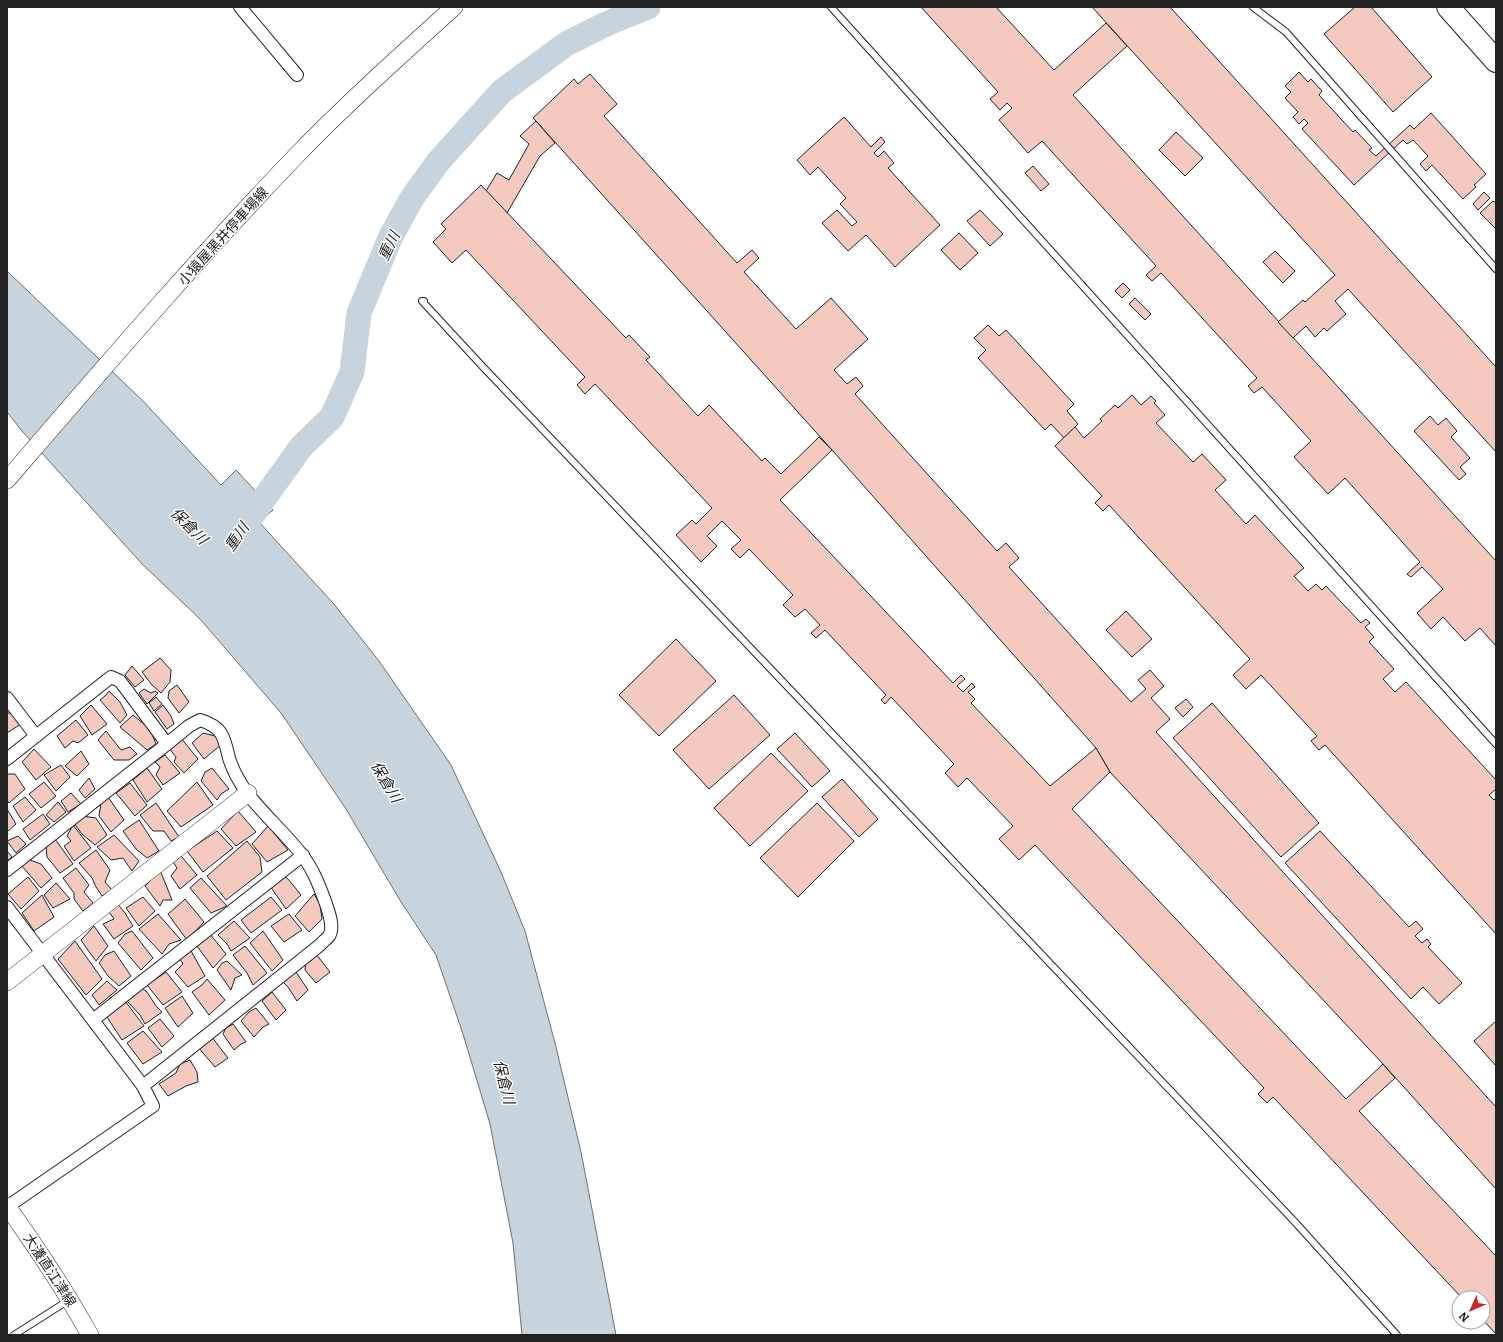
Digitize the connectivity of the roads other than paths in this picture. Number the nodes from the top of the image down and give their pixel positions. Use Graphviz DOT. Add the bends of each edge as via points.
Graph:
graph roads {
  1 [pos="240,7"];
  2 [pos="454,7"];
  3 [pos="831,7"];
  4 [pos="1253,7"];
  5 [pos="1448,7"];
  6 [pos="1496,60"];
  7 [pos="297,75"];
  8 [pos="1496,269"];
  9 [pos="424,301"];
  10 [pos="7,480"];
  11 [pos="7,698"];
  12 [pos="36,736"];
  13 [pos="167,744"];
  14 [pos="1496,744"];
  15 [pos="7,759"];
  16 [pos="248,794"];
  17 [pos="303,856"];
  18 [pos="7,870"];
  19 [pos="7,907"];
  20 [pos="42,954"];
  21 [pos="7,982"];
  22 [pos="92,1020"];
  23 [pos="142,1086"];
  24 [pos="7,1206"];
  25 [pos="70,1299"];
  26 [pos="14,1335"];
  27 [pos="90,1335"];
  28 [pos="1397,1335"];
  1 -- 7 [label="street"];
  2 -- 10 [label="main road, 小猿屋黒井停車場線" via="296,156 134,332"];
  3 -- 14 [label="lane"];
  4 -- 8 [label="lane" via="1286,32"];
  5 -- 6 [label="highway"];
  9 -- 28 [label="lane" via="483,367 1294,1221"];
  11 -- 12 [label="street"];
  12 -- 13 [label="street" via="111,677 120,681"];
  12 -- 15 [label="street"];
  13 -- 16 [label="street" via="200,720 211,723 220,731 235,773"];
  13 -- 18 [label="street"];
  16 -- 17 [label="street"];
  16 -- 20 [label="main road"];
  17 -- 22 [label="street"];
  17 -- 23 [label="street" via="316,876 328,910 331,925 329,936"];
  19 -- 20 [label="street"];
  20 -- 21 [label="main road"];
  20 -- 22 [label="street"];
  22 -- 23 [label="street"];
  23 -- 24 [label="street" via="153,1106"];
  24 -- 25 [label="main road, 大瀁直江津線"];
  25 -- 26 [label="lane"];
  25 -- 27 [label="main road, 大瀁直江津線"];
}
